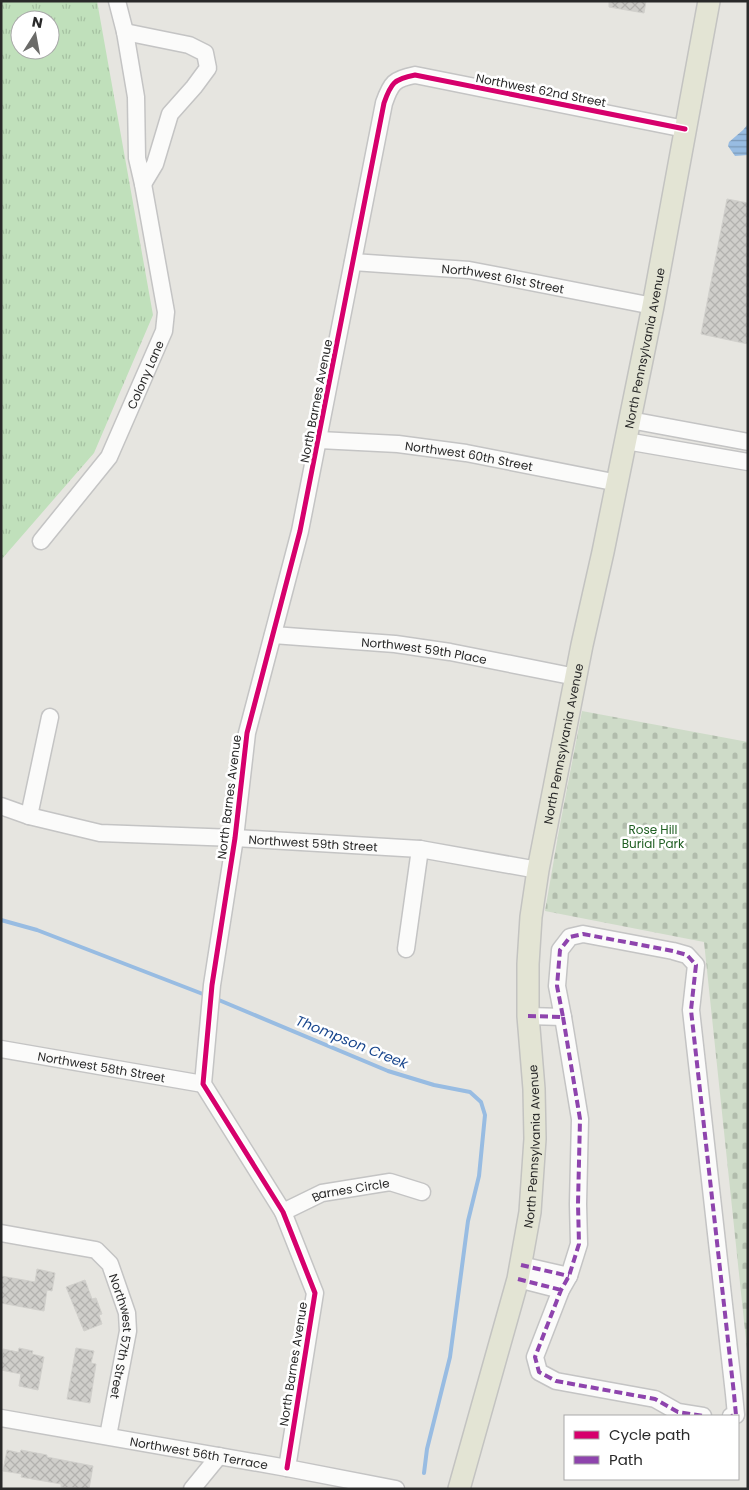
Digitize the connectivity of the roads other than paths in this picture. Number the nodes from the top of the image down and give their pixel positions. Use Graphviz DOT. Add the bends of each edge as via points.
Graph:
graph roads {
  1 [pos="117,1"];
  2 [pos="709,1"];
  3 [pos="125,32"];
  4 [pos="394,82"];
  5 [pos="686,129"];
  6 [pos="144,184"];
  7 [pos="353,262"];
  8 [pos="652,306"];
  9 [pos="628,430"];
  10 [pos="319,440"];
  11 [pos="748,442"];
  12 [pos="748,462"];
  13 [pos="618,483"];
  14 [pos="42,542"];
  15 [pos="273,636"];
  16 [pos="576,677"];
  17 [pos="50,717"];
  18 [pos="1,806"];
  19 [pos="29,816"];
  20 [pos="235,838"];
  21 [pos="420,849"];
  22 [pos="538,870"];
  23 [pos="406,949"];
  24 [pos="528,1016"];
  25 [pos="563,1017"];
  26 [pos="1,1049"];
  27 [pos="203,1084"];
  28 [pos="422,1192"];
  29 [pos="283,1212"];
  30 [pos="1,1233"];
  31 [pos="519,1272"];
  32 [pos="569,1276"];
  33 [pos="560,1290"];
  34 [pos="697,1415"];
  35 [pos="736,1415"];
  36 [pos="1,1418"];
  37 [pos="108,1436"];
  38 [pos="220,1456"];
  39 [pos="287,1468"];
  40 [pos="192,1489"];
  41 [pos="396,1489"];
  42 [pos="459,1489"];
  1 -- 3 [label="street, Colony Lane"];
  2 -- 5 [label="main road, North Pennsylvania Avenue"];
  3 -- 6 [label="street, Colony Lane" via="136,97 137,158"];
  3 -- 6 [label="street" via="188,45 205,53 208,68 170,114 155,164"];
  4 -- 5 [label="street, Northwest 62nd Street" via="415,75"];
  4 -- 7 [label="street, North Barnes Avenue" via="384,103"];
  5 -- 8 [label="main road, North Pennsylvania Avenue"];
  6 -- 14 [label="street, Colony Lane" via="166,312 164,331 109,457"];
  7 -- 8 [label="street, Northwest 61st Street" via="469,270"];
  7 -- 10 [label="street, North Barnes Avenue"];
  8 -- 9 [label="main road, North Pennsylvania Avenue"];
  9 -- 11 [label="street"];
  9 -- 12 [label="street"];
  9 -- 13 [label="main road, North Pennsylvania Avenue"];
  10 -- 13 [label="street, Northwest 60th Street" via="398,444"];
  10 -- 15 [label="street, North Barnes Avenue"];
  13 -- 16 [label="main road, North Pennsylvania Avenue"];
  15 -- 16 [label="street, Northwest 59th Place" via="395,644"];
  15 -- 20 [label="street, North Barnes Avenue" via="248,733"];
  16 -- 22 [label="main road, North Pennsylvania Avenue"];
  17 -- 19 [label="street"];
  18 -- 19 [label="street, Northwest 59th Street"];
  19 -- 20 [label="street, Northwest 59th Street" via="100,833"];
  20 -- 21 [label="street, Northwest 59th Street"];
  20 -- 27 [label="street, North Barnes Avenue" via="212,985"];
  21 -- 22 [label="street, Northwest 59th Street"];
  21 -- 23 [label="street"];
  22 -- 24 [label="main road, North Pennsylvania Avenue" via="528,954"];
  24 -- 25 [label="street"];
  24 -- 31 [label="main road, North Pennsylvania Avenue" via="535,1139 530,1212"];
  25 -- 32 [label="street" via="580,1119 579,1244"];
  25 -- 35 [label="street" via="557,986 560,950 570,937 583,934 687,954 696,965 692,1010"];
  26 -- 27 [label="street, Northwest 58th Street"];
  27 -- 29 [label="street, North Barnes Avenue"];
  28 -- 29 [label="street, Barnes Circle" via="390,1182 322,1193"];
  29 -- 39 [label="street, North Barnes Avenue" via="314,1292"];
  30 -- 37 [label="street, Northwest 57th Street" via="96,1250 110,1264 127,1313 128,1331"];
  31 -- 32 [label="street"];
  31 -- 33 [label="street"];
  31 -- 42 [label="main road, North Pennsylvania Avenue"];
  32 -- 33 [label="street"];
  33 -- 34 [label="street" via="535,1357 539,1372 556,1381 655,1399 678,1412"];
  36 -- 37 [label="street, Northwest 56th Terrace"];
  37 -- 38 [label="street, Northwest 56th Terrace"];
  38 -- 39 [label="street, Northwest 56th Terrace"];
  38 -- 40 [label="street"];
  39 -- 41 [label="street, Northwest 56th Terrace"];
}
